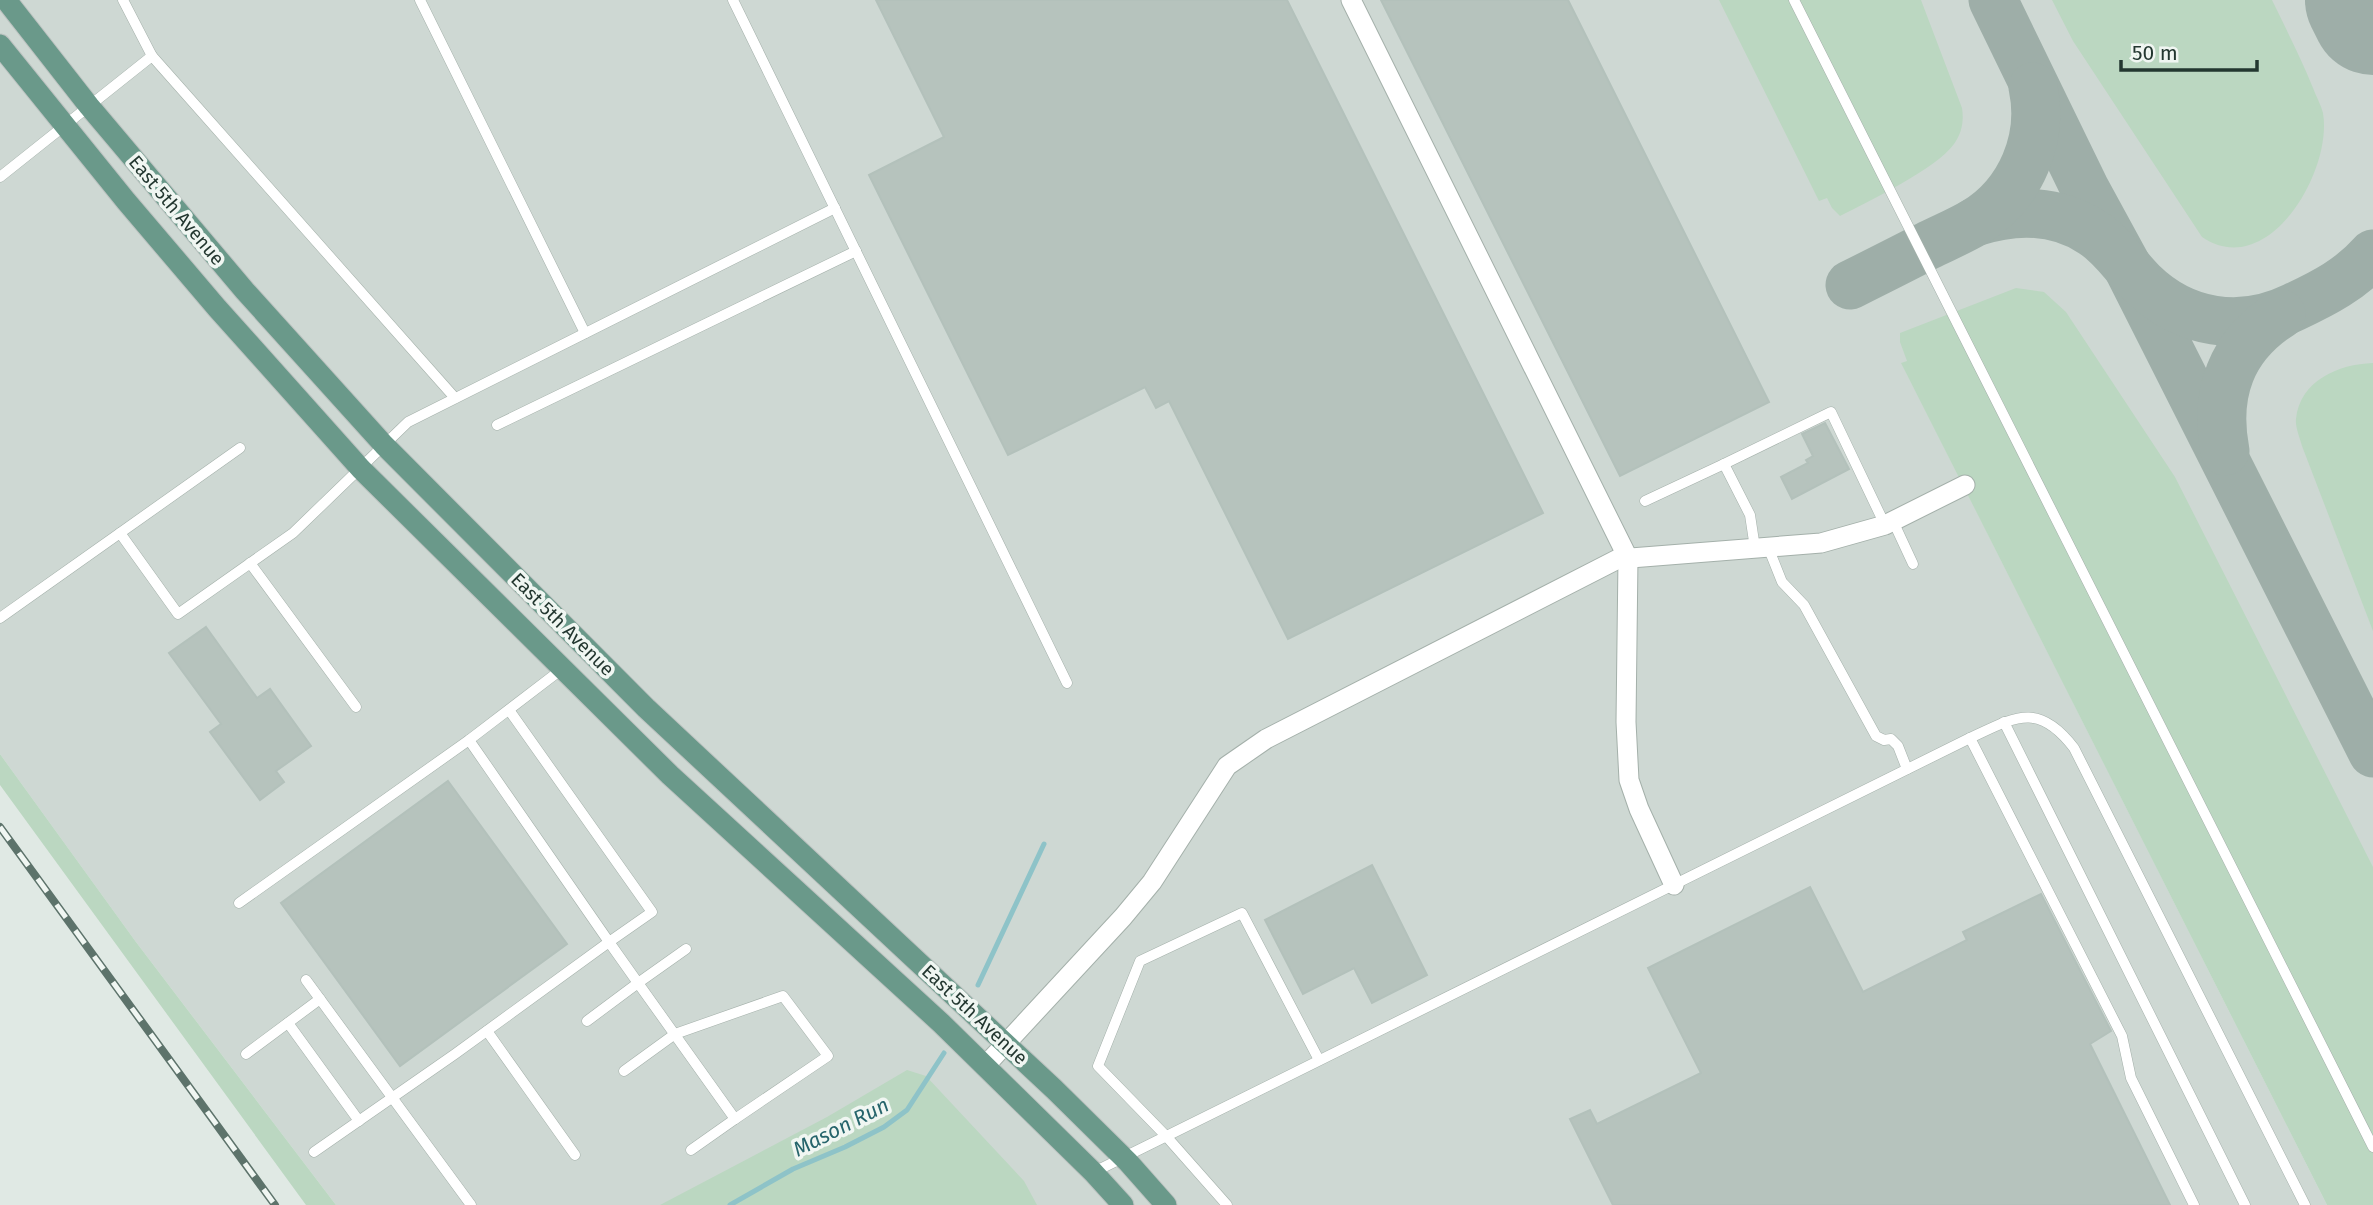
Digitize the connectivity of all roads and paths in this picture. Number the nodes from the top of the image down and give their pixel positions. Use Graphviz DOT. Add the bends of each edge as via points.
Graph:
graph roads {
  1 [pos="6,0"];
  2 [pos="123,0"];
  3 [pos="420,0"];
  4 [pos="733,0"];
  5 [pos="1351,0"];
  6 [pos="1794,0"];
  7 [pos="0,45"];
  8 [pos="152,56"];
  9 [pos="89,106"];
  10 [pos="65,127"];
  11 [pos="0,177"];
  12 [pos="835,208"];
  13 [pos="856,251"];
  14 [pos="585,333"];
  15 [pos="455,398"];
  16 [pos="497,425"];
  17 [pos="384,445"];
  18 [pos="240,448"];
  19 [pos="1724,464"];
  20 [pos="361,469"];
  21 [pos="1965,485"];
  22 [pos="1645,501"];
  23 [pos="1889,523"];
  24 [pos="120,533"];
  25 [pos="1762,548"];
  26 [pos="1628,558"];
  27 [pos="250,563"];
  28 [pos="1913,564"];
  29 [pos="0,618"];
  30 [pos="562,668"];
  31 [pos="1067,683"];
  32 [pos="356,707"];
  33 [pos="509,710"];
  34 [pos="2004,722"];
  35 [pos="1970,738"];
  36 [pos="468,740"];
  37 [pos="1907,769"];
  38 [pos="1674,885"];
  39 [pos="239,903"];
  40 [pos="609,942"];
  41 [pos="686,949"];
  42 [pos="306,980"];
  43 [pos="638,983"];
  44 [pos="320,999"];
  45 [pos="587,1021"];
  46 [pos="288,1023"];
  47 [pos="487,1031"];
  48 [pos="675,1034"];
  49 [pos="1006,1044"];
  50 [pos="246,1054"];
  51 [pos="1319,1060"];
  52 [pos="985,1066"];
  53 [pos="624,1071"];
  54 [pos="392,1098"];
  55 [pos="736,1119"];
  56 [pos="359,1121"];
  57 [pos="1166,1136"];
  58 [pos="2373,1147"];
  59 [pos="691,1150"];
  60 [pos="314,1152"];
  61 [pos="575,1155"];
  62 [pos="1123,1158"];
  63 [pos="1093,1172"];
  64 [pos="471,1205"];
  65 [pos="1123,1205"];
  66 [pos="1166,1205"];
  67 [pos="1227,1205"];
  68 [pos="2194,1205"];
  69 [pos="2245,1205"];
  70 [pos="2305,1205"];
  1 -- 9 [label="main road, East 5th Avenue"];
  2 -- 8 [label="lane"];
  3 -- 14 [label="lane"];
  4 -- 12 [label="lane"];
  5 -- 26 [label="street"];
  6 -- 58 [label="lane"];
  7 -- 10 [label="main road, East 5th Avenue"];
  8 -- 9 [label="lane"];
  8 -- 15 [label="lane"];
  9 -- 10 [label="lane"];
  9 -- 17 [label="main road, East 5th Avenue" via="245,291"];
  10 -- 11 [label="lane"];
  10 -- 20 [label="main road, East 5th Avenue" via="217,308"];
  12 -- 13 [label="lane"];
  12 -- 14 [label="lane"];
  13 -- 16 [label="lane"];
  13 -- 31 [label="lane"];
  14 -- 15 [label="lane"];
  15 -- 17 [label="lane" via="408,422"];
  17 -- 20 [label="lane"];
  17 -- 49 [label="main road, East 5th Avenue" via="646,708"];
  18 -- 24 [label="lane"];
  19 -- 22 [label="lane"];
  19 -- 23 [label="lane" via="1831,412"];
  19 -- 25 [label="lane"];
  20 -- 27 [label="lane" via="293,533"];
  20 -- 30 [label="main road, East 5th Avenue"];
  21 -- 23 [label="street"];
  23 -- 25 [label="street" via="1821,543"];
  23 -- 28 [label="lane"];
  24 -- 27 [label="lane" via="178,614"];
  24 -- 29 [label="lane"];
  25 -- 26 [label="street"];
  25 -- 37 [label="lane" via="1782,582 1804,605 1876,736 1898,746"];
  26 -- 38 [label="street" via="1629,780"];
  26 -- 49 [label="street" via="1618,559 1266,739 1227,766 1152,882"];
  27 -- 32 [label="lane"];
  30 -- 33 [label="lane"];
  30 -- 52 [label="main road, East 5th Avenue" via="679,784"];
  33 -- 36 [label="lane"];
  33 -- 40 [label="lane" via="652,912"];
  34 -- 35 [label="lane"];
  34 -- 69 [label="lane"];
  34 -- 70 [label="lane" via="2018,717 2043,721 2074,748"];
  35 -- 37 [label="lane"];
  35 -- 68 [label="lane" via="2122,1036 2132,1078"];
  36 -- 39 [label="lane"];
  36 -- 40 [label="lane"];
  37 -- 38 [label="lane"];
  38 -- 51 [label="lane"];
  40 -- 43 [label="lane"];
  40 -- 47 [label="lane"];
  41 -- 43 [label="lane"];
  42 -- 44 [label="lane"];
  43 -- 45 [label="lane"];
  43 -- 48 [label="lane"];
  44 -- 46 [label="lane"];
  44 -- 54 [label="lane"];
  46 -- 50 [label="lane"];
  46 -- 56 [label="lane"];
  47 -- 54 [label="lane"];
  47 -- 61 [label="lane"];
  48 -- 53 [label="lane"];
  48 -- 55 [label="lane"];
  48 -- 55 [label="lane" via="783,996 828,1056"];
  49 -- 52 [label="street"];
  49 -- 62 [label="main road, East 5th Avenue"];
  51 -- 57 [label="lane"];
  51 -- 57 [label="lane" via="1242,913 1140,961 1098,1066"];
  52 -- 63 [label="main road, East 5th Avenue"];
  54 -- 56 [label="lane"];
  54 -- 64 [label="lane"];
  55 -- 59 [label="lane"];
  56 -- 60 [label="lane"];
  57 -- 62 [label="lane"];
  57 -- 67 [label="lane"];
  62 -- 63 [label="lane"];
  62 -- 66 [label="main road, East 5th Avenue"];
  63 -- 65 [label="main road, East 5th Avenue"];
}
